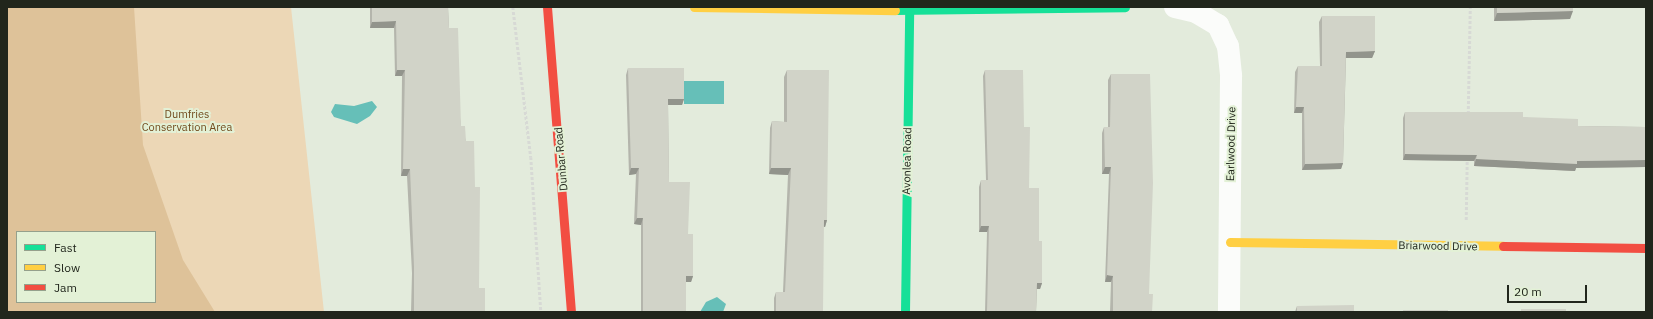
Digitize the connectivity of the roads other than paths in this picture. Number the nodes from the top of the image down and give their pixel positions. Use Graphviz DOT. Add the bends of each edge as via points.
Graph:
graph roads {
  1 [pos="547,7"];
  2 [pos="557,7"];
  3 [pos="694,7"];
  4 [pos="1126,7"];
  5 [pos="1175,7"];
  6 [pos="909,10"];
  7 [pos="1230,242"];
  8 [pos="1646,248"];
  9 [pos="571,312"];
  10 [pos="905,312"];
  11 [pos="1229,312"];
  1 -- 2 [label="street"];
  1 -- 9 [label="street, Dunbar Road"];
  3 -- 6 [label="street"];
  4 -- 6 [label="street"];
  5 -- 7 [label="street, Earlwood Drive" via="1196,12 1218,26 1228,46 1232,76"];
  6 -- 10 [label="street, Avonlea Road"];
  7 -- 8 [label="street, Briarwood Drive"];
  7 -- 11 [label="street, Earlwood Drive"];
}
